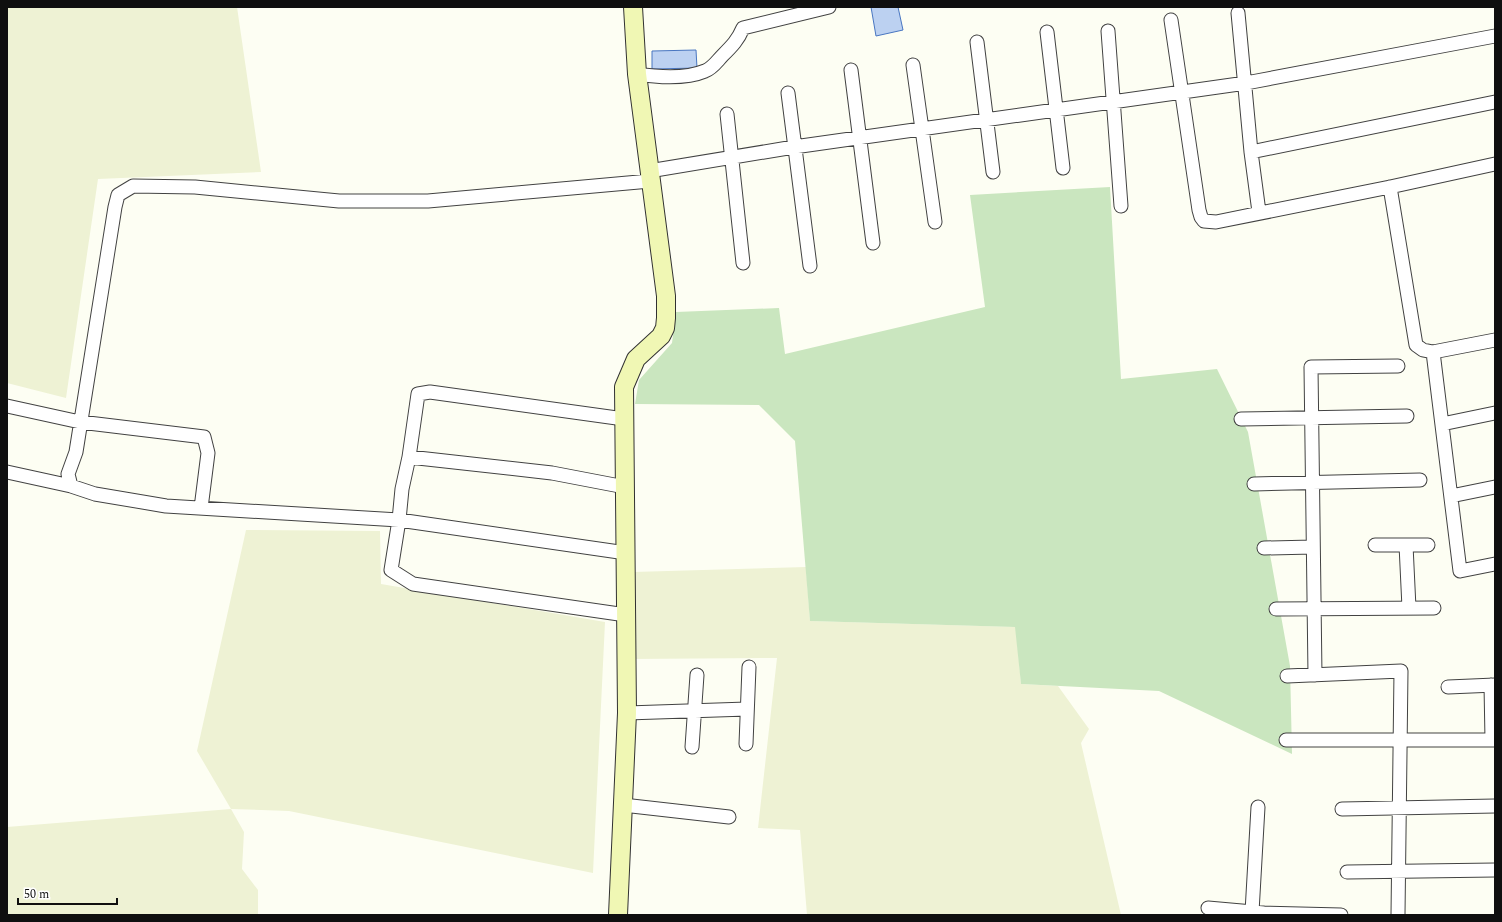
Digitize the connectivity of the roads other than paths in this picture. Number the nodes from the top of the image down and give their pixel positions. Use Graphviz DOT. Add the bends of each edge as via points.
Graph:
graph roads {
  1 [pos="633,7"];
  2 [pos="829,7"];
  3 [pos="1238,13"];
  4 [pos="1171,20"];
  5 [pos="1108,30"];
  6 [pos="1046,32"];
  7 [pos="1495,36"];
  8 [pos="977,42"];
  9 [pos="913,65"];
  10 [pos="851,70"];
  11 [pos="637,74"];
  12 [pos="1246,84"];
  13 [pos="788,92"];
  14 [pos="1182,92"];
  15 [pos="1113,102"];
  16 [pos="1495,102"];
  17 [pos="1055,110"];
  18 [pos="727,114"];
  19 [pos="987,120"];
  20 [pos="922,129"];
  21 [pos="861,138"];
  22 [pos="794,147"];
  23 [pos="1251,152"];
  24 [pos="733,157"];
  25 [pos="1495,164"];
  26 [pos="1063,168"];
  27 [pos="993,172"];
  28 [pos="649,176"];
  29 [pos="1390,187"];
  30 [pos="1121,206"];
  31 [pos="1259,212"];
  32 [pos="935,222"];
  33 [pos="873,243"];
  34 [pos="743,263"];
  35 [pos="810,266"];
  36 [pos="1495,340"];
  37 [pos="1433,352"];
  38 [pos="1398,366"];
  39 [pos="7,406"];
  40 [pos="1495,414"];
  41 [pos="1407,416"];
  42 [pos="1312,418"];
  43 [pos="624,419"];
  44 [pos="1241,420"];
  45 [pos="80,422"];
  46 [pos="1442,424"];
  47 [pos="409,457"];
  48 [pos="7,472"];
  49 [pos="1420,480"];
  50 [pos="1312,483"];
  51 [pos="1254,484"];
  52 [pos="71,486"];
  53 [pos="625,487"];
  54 [pos="1495,487"];
  55 [pos="1451,496"];
  56 [pos="200,508"];
  57 [pos="399,520"];
  58 [pos="1406,544"];
  59 [pos="1375,545"];
  60 [pos="1428,545"];
  61 [pos="1264,548"];
  62 [pos="1313,548"];
  63 [pos="626,553"];
  64 [pos="1495,564"];
  65 [pos="1409,608"];
  66 [pos="1434,608"];
  67 [pos="1276,609"];
  68 [pos="1314,609"];
  69 [pos="626,615"];
  70 [pos="749,667"];
  71 [pos="697,675"];
  72 [pos="1315,675"];
  73 [pos="1287,676"];
  74 [pos="1493,685"];
  75 [pos="1448,687"];
  76 [pos="746,709"];
  77 [pos="695,711"];
  78 [pos="627,713"];
  79 [pos="1286,740"];
  80 [pos="1400,740"];
  81 [pos="1494,740"];
  82 [pos="746,744"];
  83 [pos="692,747"];
  84 [pos="623,805"];
  85 [pos="1495,806"];
  86 [pos="1258,807"];
  87 [pos="1399,808"];
  88 [pos="1342,809"];
  89 [pos="729,817"];
  90 [pos="1495,870"];
  91 [pos="1399,871"];
  92 [pos="1348,872"];
  93 [pos="1208,908"];
  94 [pos="1260,913"];
  95 [pos="618,915"];
  96 [pos="1341,915"];
  97 [pos="1398,915"];
  1 -- 11 [label="street"];
  2 -- 11 [label="street" via="743,28 739,39 705,72 686,75"];
  3 -- 12 [label="street"];
  4 -- 14 [label="street"];
  5 -- 15 [label="street"];
  6 -- 17 [label="street"];
  7 -- 12 [label="street"];
  8 -- 19 [label="street"];
  9 -- 20 [label="street"];
  10 -- 21 [label="street"];
  11 -- 28 [label="street"];
  12 -- 14 [label="street"];
  12 -- 23 [label="street"];
  13 -- 22 [label="street"];
  14 -- 15 [label="street"];
  14 -- 31 [label="street" via="1201,217 1204,221 1210,222"];
  15 -- 17 [label="street"];
  15 -- 30 [label="street"];
  16 -- 23 [label="street"];
  17 -- 19 [label="street"];
  17 -- 26 [label="street"];
  18 -- 24 [label="street"];
  19 -- 20 [label="street"];
  19 -- 27 [label="street"];
  20 -- 21 [label="street"];
  20 -- 32 [label="street"];
  21 -- 22 [label="street"];
  21 -- 33 [label="street"];
  22 -- 24 [label="street"];
  22 -- 35 [label="street"];
  23 -- 31 [label="street"];
  24 -- 28 [label="street"];
  24 -- 34 [label="street"];
  25 -- 29 [label="street"];
  28 -- 43 [label="street" via="666,296 666,318 661,336 636,359 628,376 624,388"];
  28 -- 45 [label="street" via="428,201 339,201 195,187 133,186 118,196 115,207"];
  29 -- 31 [label="street"];
  29 -- 37 [label="street" via="1416,345"];
  36 -- 37 [label="street"];
  37 -- 46 [label="street"];
  38 -- 42 [label="street" via="1311,367"];
  39 -- 45 [label="street"];
  40 -- 46 [label="street"];
  41 -- 42 [label="street"];
  42 -- 44 [label="street"];
  42 -- 50 [label="street"];
  43 -- 47 [label="street" via="430,392 418,394"];
  43 -- 53 [label="street"];
  45 -- 52 [label="street" via="76,452 68,474"];
  45 -- 56 [label="street" via="204,437 208,453"];
  46 -- 55 [label="street"];
  47 -- 53 [label="street" via="552,473"];
  47 -- 57 [label="street"];
  48 -- 52 [label="street"];
  49 -- 50 [label="street"];
  50 -- 51 [label="street"];
  50 -- 62 [label="street"];
  52 -- 56 [label="street" via="103,495 166,506"];
  53 -- 63 [label="street"];
  54 -- 55 [label="street"];
  55 -- 64 [label="street" via="1460,571"];
  56 -- 57 [label="street"];
  57 -- 63 [label="street"];
  57 -- 69 [label="street" via="391,570 412,584"];
  58 -- 59 [label="street"];
  58 -- 60 [label="street"];
  58 -- 65 [label="street"];
  61 -- 62 [label="street"];
  62 -- 68 [label="street"];
  63 -- 69 [label="street"];
  65 -- 66 [label="street"];
  65 -- 68 [label="street"];
  67 -- 68 [label="street"];
  68 -- 72 [label="street"];
  69 -- 78 [label="street"];
  70 -- 76 [label="street"];
  71 -- 77 [label="street"];
  72 -- 73 [label="street"];
  72 -- 80 [label="street" via="1401,671"];
  74 -- 75 [label="street"];
  74 -- 81 [label="street"];
  76 -- 77 [label="street"];
  76 -- 82 [label="street"];
  77 -- 78 [label="street"];
  77 -- 83 [label="street"];
  78 -- 84 [label="street"];
  79 -- 80 [label="street"];
  80 -- 81 [label="street"];
  80 -- 87 [label="street"];
  84 -- 89 [label="street"];
  84 -- 95 [label="street"];
  85 -- 87 [label="street"];
  86 -- 94 [label="street"];
  87 -- 88 [label="street"];
  87 -- 91 [label="street"];
  90 -- 91 [label="street"];
  91 -- 92 [label="street"];
  91 -- 97 [label="street"];
  93 -- 94 [label="street"];
  94 -- 96 [label="street"];
}
